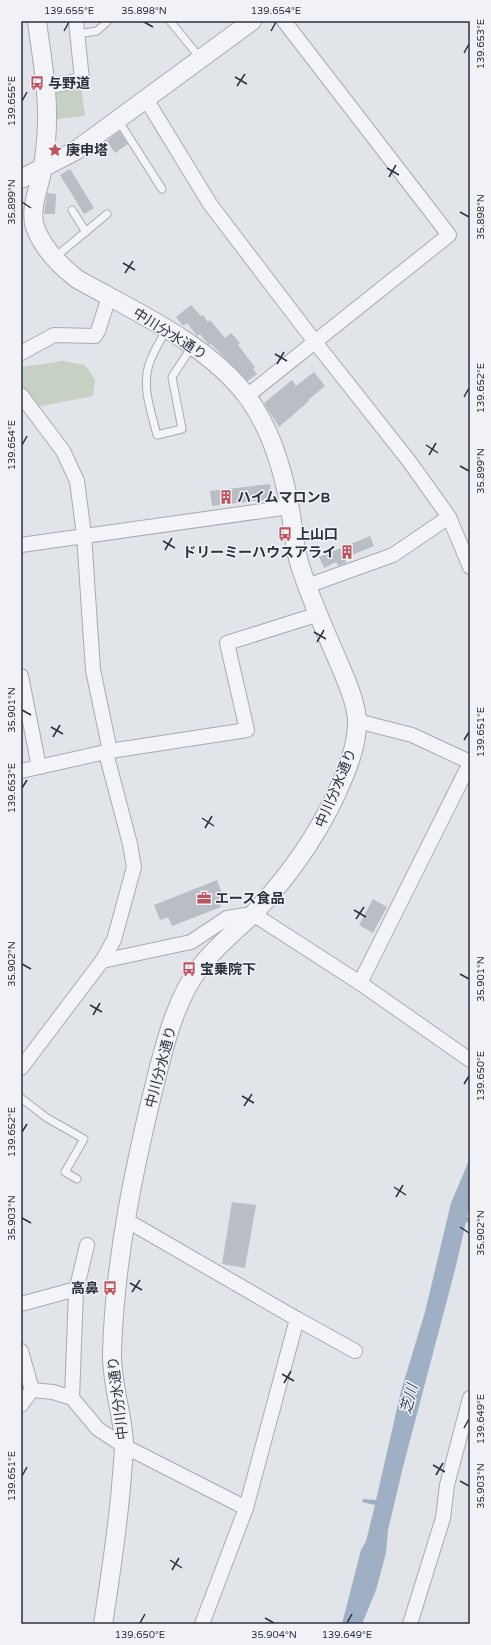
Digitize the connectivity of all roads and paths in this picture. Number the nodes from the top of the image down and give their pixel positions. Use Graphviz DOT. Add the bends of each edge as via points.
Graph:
graph roads {
  1 [pos="37,21"];
  2 [pos="108,21"];
  3 [pos="170,21"];
  4 [pos="252,21"];
  5 [pos="284,21"];
  6 [pos="77,27"];
  7 [pos="201,59"];
  8 [pos="45,87"];
  9 [pos="146,99"];
  10 [pos="118,119"];
  11 [pos="43,169"];
  12 [pos="21,179"];
  13 [pos="162,189"];
  14 [pos="72,210"];
  15 [pos="107,214"];
  16 [pos="86,232"];
  17 [pos="54,258"];
  18 [pos="109,297"];
  19 [pos="167,329"];
  20 [pos="315,342"];
  21 [pos="193,345"];
  22 [pos="21,353"];
  23 [pos="21,395"];
  24 [pos="247,396"];
  25 [pos="290,508"];
  26 [pos="449,517"];
  27 [pos="84,536"];
  28 [pos="21,545"];
  29 [pos="470,567"];
  30 [pos="307,586"];
  31 [pos="319,614"];
  32 [pos="21,676"];
  33 [pos="357,722"];
  34 [pos="108,752"];
  35 [pos="470,763"];
  36 [pos="39,767"];
  37 [pos="21,771"];
  38 [pos="253,914"];
  39 [pos="102,961"];
  40 [pos="360,983"];
  41 [pos="470,1060"];
  42 [pos="21,1068"];
  43 [pos="21,1098"];
  44 [pos="77,1179"];
  45 [pos="126,1220"];
  46 [pos="87,1246"];
  47 [pos="76,1289"];
  48 [pos="21,1304"];
  49 [pos="297,1319"];
  50 [pos="21,1351"];
  51 [pos="355,1351"];
  52 [pos="32,1390"];
  53 [pos="72,1398"];
  54 [pos="470,1398"];
  55 [pos="21,1405"];
  56 [pos="124,1446"];
  57 [pos="246,1508"];
  58 [pos="102,1624"];
  59 [pos="202,1624"];
  60 [pos="410,1624"];
  1 -- 8 [label="street, 中川分水通り"];
  2 -- 6 [label="lane" via="97,31"];
  3 -- 7 [label="lane"];
  4 -- 7 [label="street"];
  5 -- 20 [label="street" via="449,235"];
  6 -- 8 [label="street" via="82,80"];
  7 -- 9 [label="street"];
  8 -- 11 [label="street, 中川分水通り" via="47,121"];
  9 -- 10 [label="street"];
  9 -- 20 [label="street" via="210,204"];
  10 -- 11 [label="street" via="74,151"];
  10 -- 13 [label="lane"];
  11 -- 12 [label="street"];
  11 -- 17 [label="street, 中川分水通り" via="36,194 35,226"];
  14 -- 16 [label="lane"];
  15 -- 16 [label="lane"];
  16 -- 17 [label="lane"];
  17 -- 18 [label="street, 中川分水通り" via="77,279"];
  18 -- 19 [label="street, 中川分水通り"];
  18 -- 22 [label="street" via="95,336 54,336"];
  19 -- 21 [label="street, 中川分水通り"];
  19 -- 21 [label="lane" via="148,367 146,395 157,435 182,429 172,377"];
  20 -- 24 [label="street"];
  20 -- 26 [label="street" via="409,461"];
  21 -- 24 [label="street, 中川分水通り"];
  23 -- 27 [label="street" via="62,451 77,481"];
  24 -- 25 [label="street, 中川分水通り" via="275,449"];
  25 -- 27 [label="street"];
  25 -- 30 [label="street, 中川分水通り" via="297,558"];
  26 -- 29 [label="street"];
  26 -- 30 [label="street" via="393,555"];
  27 -- 28 [label="street"];
  27 -- 34 [label="street" via="93,670"];
  30 -- 31 [label="street, 中川分水通り"];
  31 -- 33 [label="street, 中川分水通り" via="352,694"];
  31 -- 34 [label="street" via="227,643 246,730"];
  32 -- 36 [label="street"];
  33 -- 35 [label="street" via="412,735"];
  33 -- 38 [label="street, 中川分水通り" via="354,750 316,833 290,873"];
  34 -- 36 [label="street"];
  34 -- 39 [label="street" via="134,867 114,940"];
  35 -- 40 [label="street"];
  36 -- 37 [label="street"];
  38 -- 39 [label="street" via="227,918 191,942"];
  38 -- 40 [label="street"];
  38 -- 45 [label="street, 中川分水通り" via="221,943 200,967 177,1009 157,1074"];
  39 -- 42 [label="street"];
  40 -- 41 [label="street"];
  43 -- 44 [label="lane" via="47,1118 84,1139 65,1172"];
  45 -- 49 [label="street"];
  45 -- 56 [label="street, 中川分水通り" via="119,1268 112,1356"];
  46 -- 47 [label="street"];
  47 -- 48 [label="street"];
  47 -- 53 [label="street"];
  49 -- 51 [label="street"];
  49 -- 57 [label="street"];
  50 -- 52 [label="street"];
  52 -- 53 [label="street" via="53,1392"];
  52 -- 55 [label="street"];
  53 -- 56 [label="street" via="98,1429"];
  54 -- 60 [label="street" via="447,1485 443,1518"];
  56 -- 57 [label="street"];
  56 -- 58 [label="street, 中川分水通り" via="118,1516"];
  57 -- 59 [label="street"];
}
